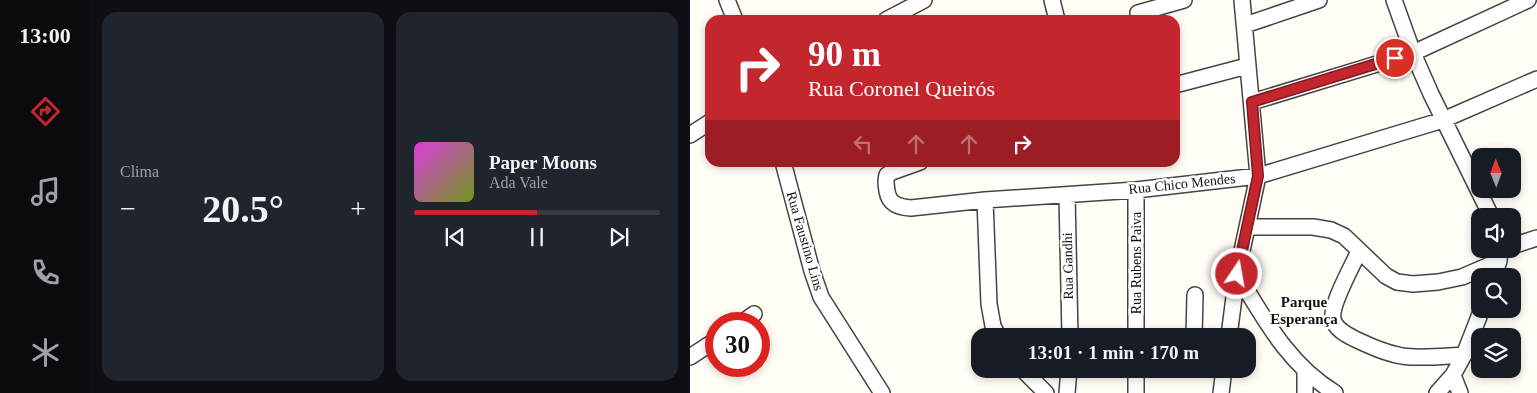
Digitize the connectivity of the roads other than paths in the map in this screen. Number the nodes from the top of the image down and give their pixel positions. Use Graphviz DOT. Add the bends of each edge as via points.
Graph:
graph roads {
  1 [pos="727,0"];
  2 [pos="924,0"];
  3 [pos="1052,0"];
  4 [pos="1184,0"];
  5 [pos="1242,0"];
  6 [pos="1319,0"];
  7 [pos="1394,0"];
  8 [pos="1528,0"];
  9 [pos="1138,13"];
  10 [pos="733,15"];
  11 [pos="896,15"];
  12 [pos="1055,15"];
  13 [pos="1244,25"];
  14 [pos="1413,53"];
  15 [pos="1247,66"];
  16 [pos="1537,79"];
  17 [pos="1180,84"];
  18 [pos="1252,102"];
  19 [pos="1443,120"];
  20 [pos="705,125"];
  21 [pos="690,135"];
  22 [pos="784,167"];
  23 [pos="906,167"];
  24 [pos="1258,176"];
  25 [pos="1136,190"];
  26 [pos="1067,195"];
  27 [pos="985,200"];
  28 [pos="1487,208"];
  29 [pos="1248,226"];
  30 [pos="1537,238"];
  31 [pos="1521,244"];
  32 [pos="1359,251"];
  33 [pos="1492,258"];
  34 [pos="1237,274"];
  35 [pos="1195,295"];
  36 [pos="1478,318"];
  37 [pos="994,328"];
  38 [pos="1070,328"];
  39 [pos="1136,328"];
  40 [pos="1194,328"];
  41 [pos="1230,328"];
  42 [pos="705,347"];
  43 [pos="1464,355"];
  44 [pos="690,357"];
  45 [pos="1305,371"];
  46 [pos="1453,375"];
  47 [pos="1031,378"];
  48 [pos="1068,378"];
  49 [pos="1136,378"];
  50 [pos="1223,378"];
  51 [pos="882,393"];
  52 [pos="1046,393"];
  53 [pos="1067,393"];
  54 [pos="1136,393"];
  55 [pos="1221,393"];
  56 [pos="1304,393"];
  57 [pos="1335,393"];
  58 [pos="1437,393"];
  59 [pos="1460,393"];
  1 -- 10 [label="street"];
  2 -- 11 [label="street"];
  3 -- 12 [label="street"];
  4 -- 9 [label="street"];
  5 -- 13 [label="street"];
  6 -- 13 [label="street"];
  7 -- 14 [label="street"];
  8 -- 14 [label="street"];
  13 -- 15 [label="street"];
  14 -- 18 [label="street"];
  14 -- 19 [label="street"];
  15 -- 17 [label="street"];
  15 -- 18 [label="street"];
  16 -- 19 [label="street, Rua Chico Mendes"];
  18 -- 24 [label="street"];
  19 -- 24 [label="street, Rua Chico Mendes"];
  19 -- 28 [label="street"];
  20 -- 21 [label="street"];
  22 -- 51 [label="street, Rua Faustino Lins" via="822,297"];
  23 -- 27 [label="street, Rua Chico Mendes" via="887,175 888,198 893,204 910,208"];
  24 -- 25 [label="street, Rua Chico Mendes"];
  24 -- 29 [label="street"];
  25 -- 26 [label="street, Rua Chico Mendes"];
  25 -- 39 [label="street, Rua Rubens Paiva"];
  26 -- 27 [label="street, Rua Chico Mendes"];
  26 -- 38 [label="street, Rua Gandhi"];
  27 -- 37 [label="street" via="989,304"];
  29 -- 32 [label="street" via="1331,230 1344,236"];
  29 -- 34 [label="street"];
  30 -- 31 [label="street"];
  32 -- 33 [label="street" via="1386,276 1412,284 1462,276"];
  32 -- 43 [label="street" via="1334,306 1333,318 1338,328 1381,350 1402,356"];
  34 -- 41 [label="street"];
  34 -- 45 [label="street" via="1284,348"];
  35 -- 40 [label="street"];
  36 -- 43 [label="street"];
  42 -- 44 [label="street"];
  43 -- 46 [label="street"];
  45 -- 56 [label="street"];
  45 -- 57 [label="street"];
  46 -- 58 [label="street"];
  46 -- 59 [label="street"];
  47 -- 52 [label="street"];
  48 -- 53 [label="street"];
  49 -- 54 [label="street"];
  50 -- 55 [label="street"];
}
